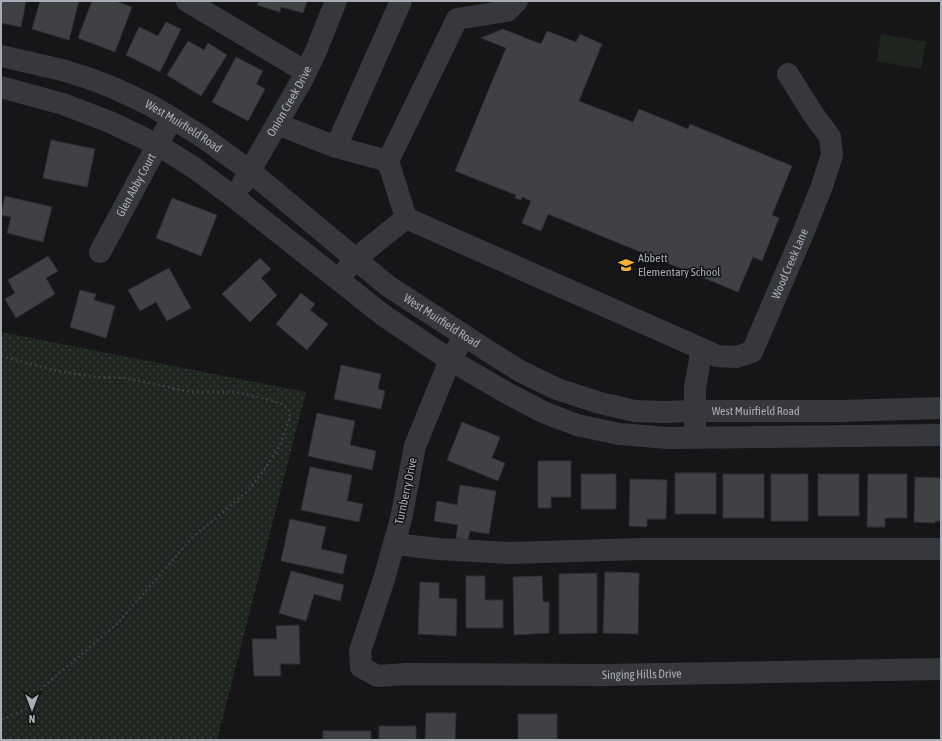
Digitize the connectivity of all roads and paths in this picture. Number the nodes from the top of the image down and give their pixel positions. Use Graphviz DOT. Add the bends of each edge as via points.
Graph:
graph roads {
  1 [pos="187,1"];
  2 [pos="336,1"];
  3 [pos="401,1"];
  4 [pos="517,1"];
  5 [pos="1,56"];
  6 [pos="306,72"];
  7 [pos="788,74"];
  8 [pos="1,87"];
  9 [pos="172,118"];
  10 [pos="277,124"];
  11 [pos="158,145"];
  12 [pos="336,147"];
  13 [pos="388,161"];
  14 [pos="250,171"];
  15 [pos="235,198"];
  16 [pos="406,218"];
  17 [pos="100,252"];
  18 [pos="355,259"];
  19 [pos="338,280"];
  20 [pos="465,336"];
  21 [pos="702,349"];
  22 [pos="1,356"];
  23 [pos="450,360"];
  24 [pos="941,408"];
  25 [pos="696,410"];
  26 [pos="941,435"];
  27 [pos="695,439"];
  28 [pos="394,544"];
  29 [pos="941,549"];
  30 [pos="360,651"];
  31 [pos="941,669"];
  32 [pos="1,720"];
  1 -- 6 [label="street"];
  2 -- 6 [label="street, Onion Creek Drive"];
  3 -- 12 [label="street"];
  4 -- 13 [label="street" via="507,11 457,19"];
  5 -- 9 [label="street, West Muirfield Road" via="88,78 146,103"];
  6 -- 10 [label="street, Onion Creek Drive"];
  7 -- 21 [label="street, Wood Creek Lane" via="830,137 832,155 804,231 752,352 736,357 717,356"];
  8 -- 11 [label="street" via="63,104 110,122"];
  9 -- 11 [label="street, Glen Abby Court"];
  9 -- 14 [label="street, West Muirfield Road"];
  10 -- 12 [label="street"];
  10 -- 14 [label="street, Onion Creek Drive"];
  11 -- 15 [label="street"];
  11 -- 17 [label="street, Glen Abby Court"];
  12 -- 13 [label="street"];
  13 -- 16 [label="street"];
  14 -- 15 [label="street, Onion Creek Drive"];
  14 -- 18 [label="street, West Muirfield Road"];
  15 -- 19 [label="street"];
  16 -- 18 [label="street"];
  16 -- 21 [label="street"];
  18 -- 19 [label="street"];
  18 -- 20 [label="street, West Muirfield Road" via="388,286"];
  19 -- 23 [label="street" via="383,315"];
  20 -- 23 [label="street, Turnberry Drive"];
  20 -- 25 [label="street, West Muirfield Road" via="520,371 557,389 600,403 635,410"];
  21 -- 25 [label="street" via="695,387"];
  22 -- 32 [label="path" via="57,371 94,377 126,378 191,392 235,392 271,400 284,406 290,417 281,443 249,490 192,538 116,625 44,686 24,710"];
  23 -- 27 [label="street" via="507,394 578,425 619,434"];
  23 -- 28 [label="street, Turnberry Drive" via="415,446"];
  24 -- 25 [label="street, West Muirfield Road"];
  25 -- 27 [label="street"];
  26 -- 27 [label="street"];
  28 -- 29 [label="street" via="509,553 641,549"];
  28 -- 30 [label="street, Turnberry Drive"];
  30 -- 31 [label="street, Singing Hills Drive" via="361,667 377,676"];
}
